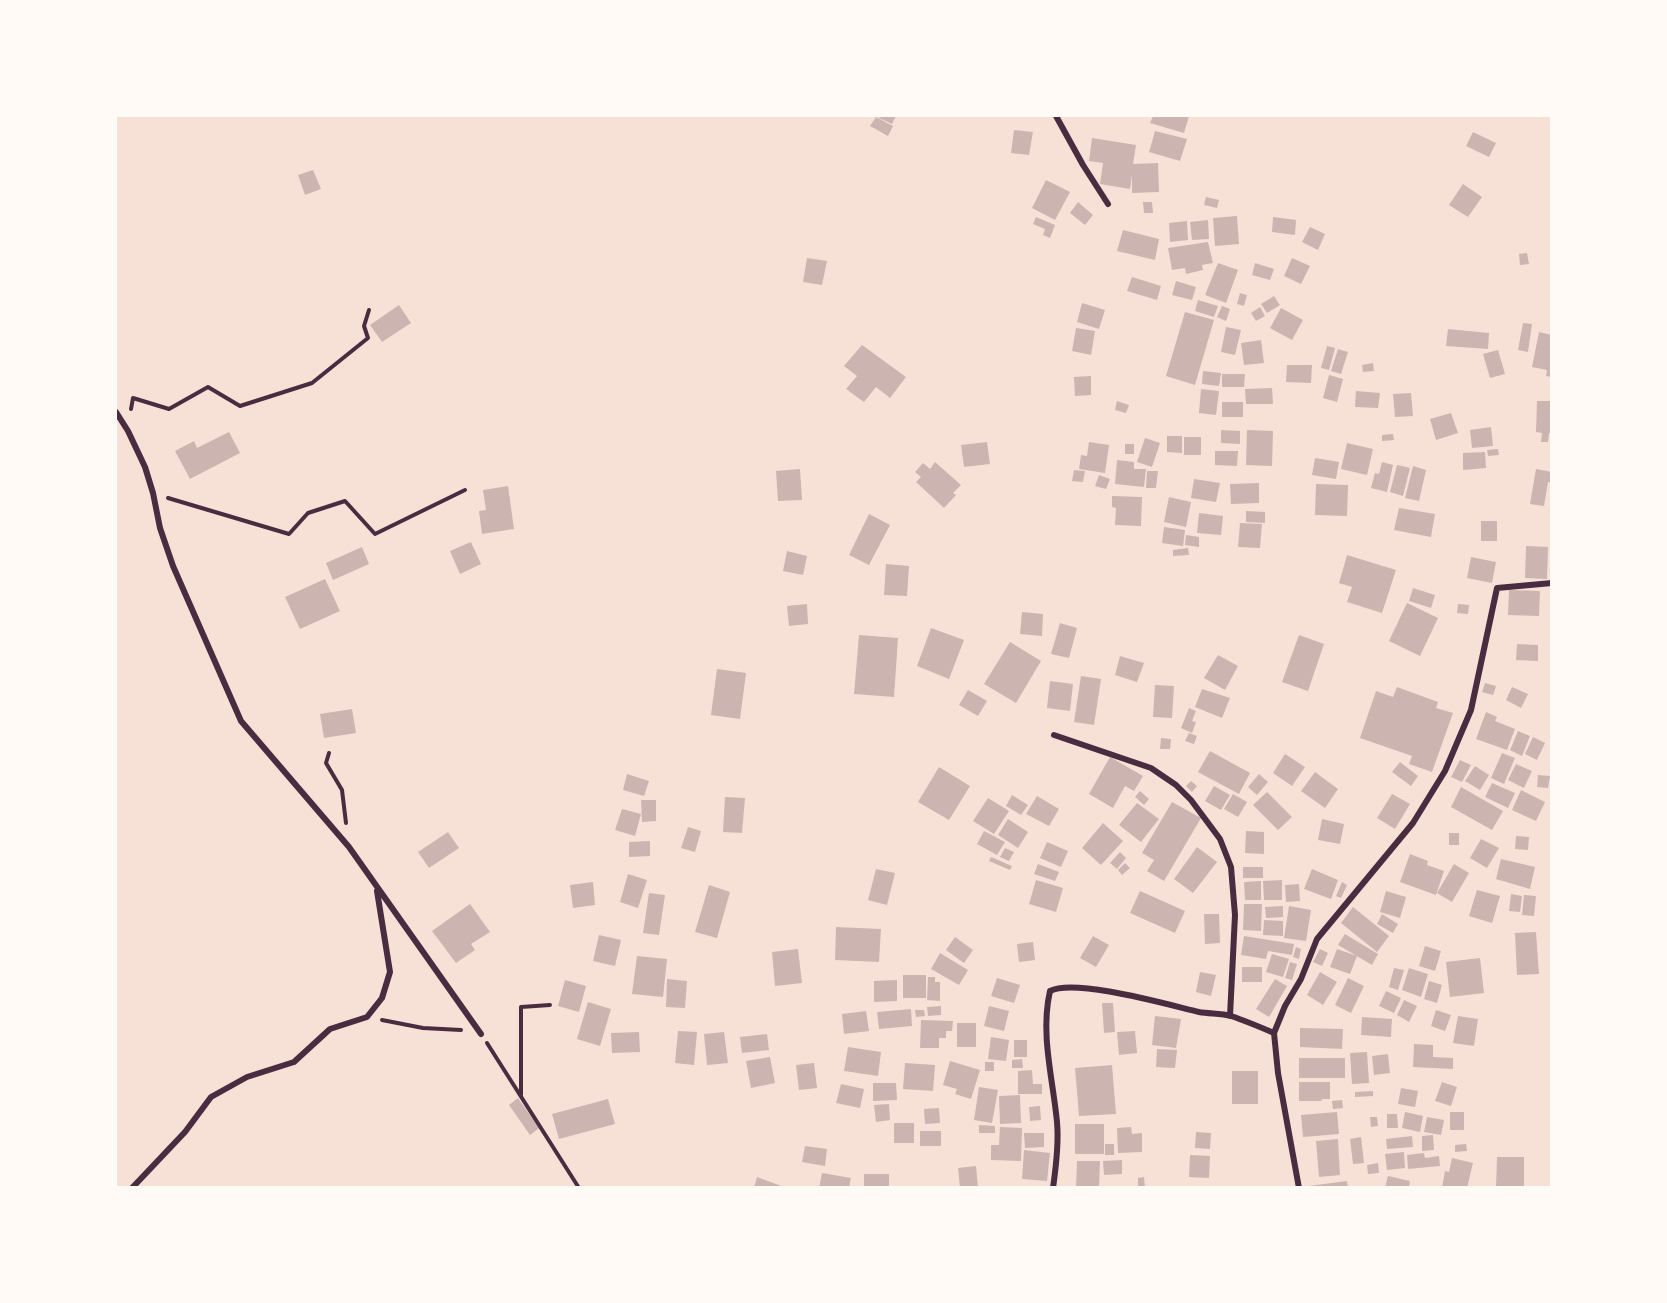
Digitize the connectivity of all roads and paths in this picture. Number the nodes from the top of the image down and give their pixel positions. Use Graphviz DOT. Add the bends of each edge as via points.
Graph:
graph roads {
  1 [pos="1056,116"];
  2 [pos="1108,204"];
  3 [pos="369,310"];
  4 [pos="116,412"];
  5 [pos="128,431"];
  6 [pos="465,490"];
  7 [pos="153,493"];
  8 [pos="1551,583"];
  9 [pos="1054,735"];
  10 [pos="329,753"];
  11 [pos="349,847"];
  12 [pos="377,888"];
  13 [pos="550,1005"];
  14 [pos="1230,1016"];
  15 [pos="367,1017"];
  16 [pos="1274,1033"];
  17 [pos="481,1034"];
  18 [pos="521,1095"];
  19 [pos="132,1188"];
  20 [pos="579,1188"];
  21 [pos="1053,1188"];
  22 [pos="1299,1188"];
  1 -- 2 [label="street"];
  3 -- 5 [label="path" via="364,326 368,338 312,383 240,406 208,387 170,409 133,398"];
  4 -- 5 [label="street"];
  5 -- 7 [label="street"];
  6 -- 7 [label="path" via="375,534 345,501 308,513 289,534"];
  7 -- 11 [label="street" via="173,566 241,721"];
  8 -- 16 [label="street" via="1497,588 1472,710 1445,771 1413,823 1317,939"];
  9 -- 14 [label="street" via="1150,768 1191,800 1220,839 1230,867 1235,915"];
  10 -- 11 [label="path" via="326,763 342,790"];
  11 -- 12 [label="street"];
  12 -- 15 [label="street" via="390,972 382,998"];
  12 -- 17 [label="street"];
  13 -- 18 [label="path" via="521,1007"];
  14 -- 16 [label="street"];
  14 -- 21 [label="street" via="1105,991 1065,987 1050,991 1046,1029 1058,1125"];
  15 -- 17 [label="path"];
  15 -- 19 [label="street" via="330,1029 294,1062 248,1077 211,1097 185,1132"];
  16 -- 22 [label="street"];
  17 -- 18 [label="path"];
  18 -- 20 [label="path"];
}
